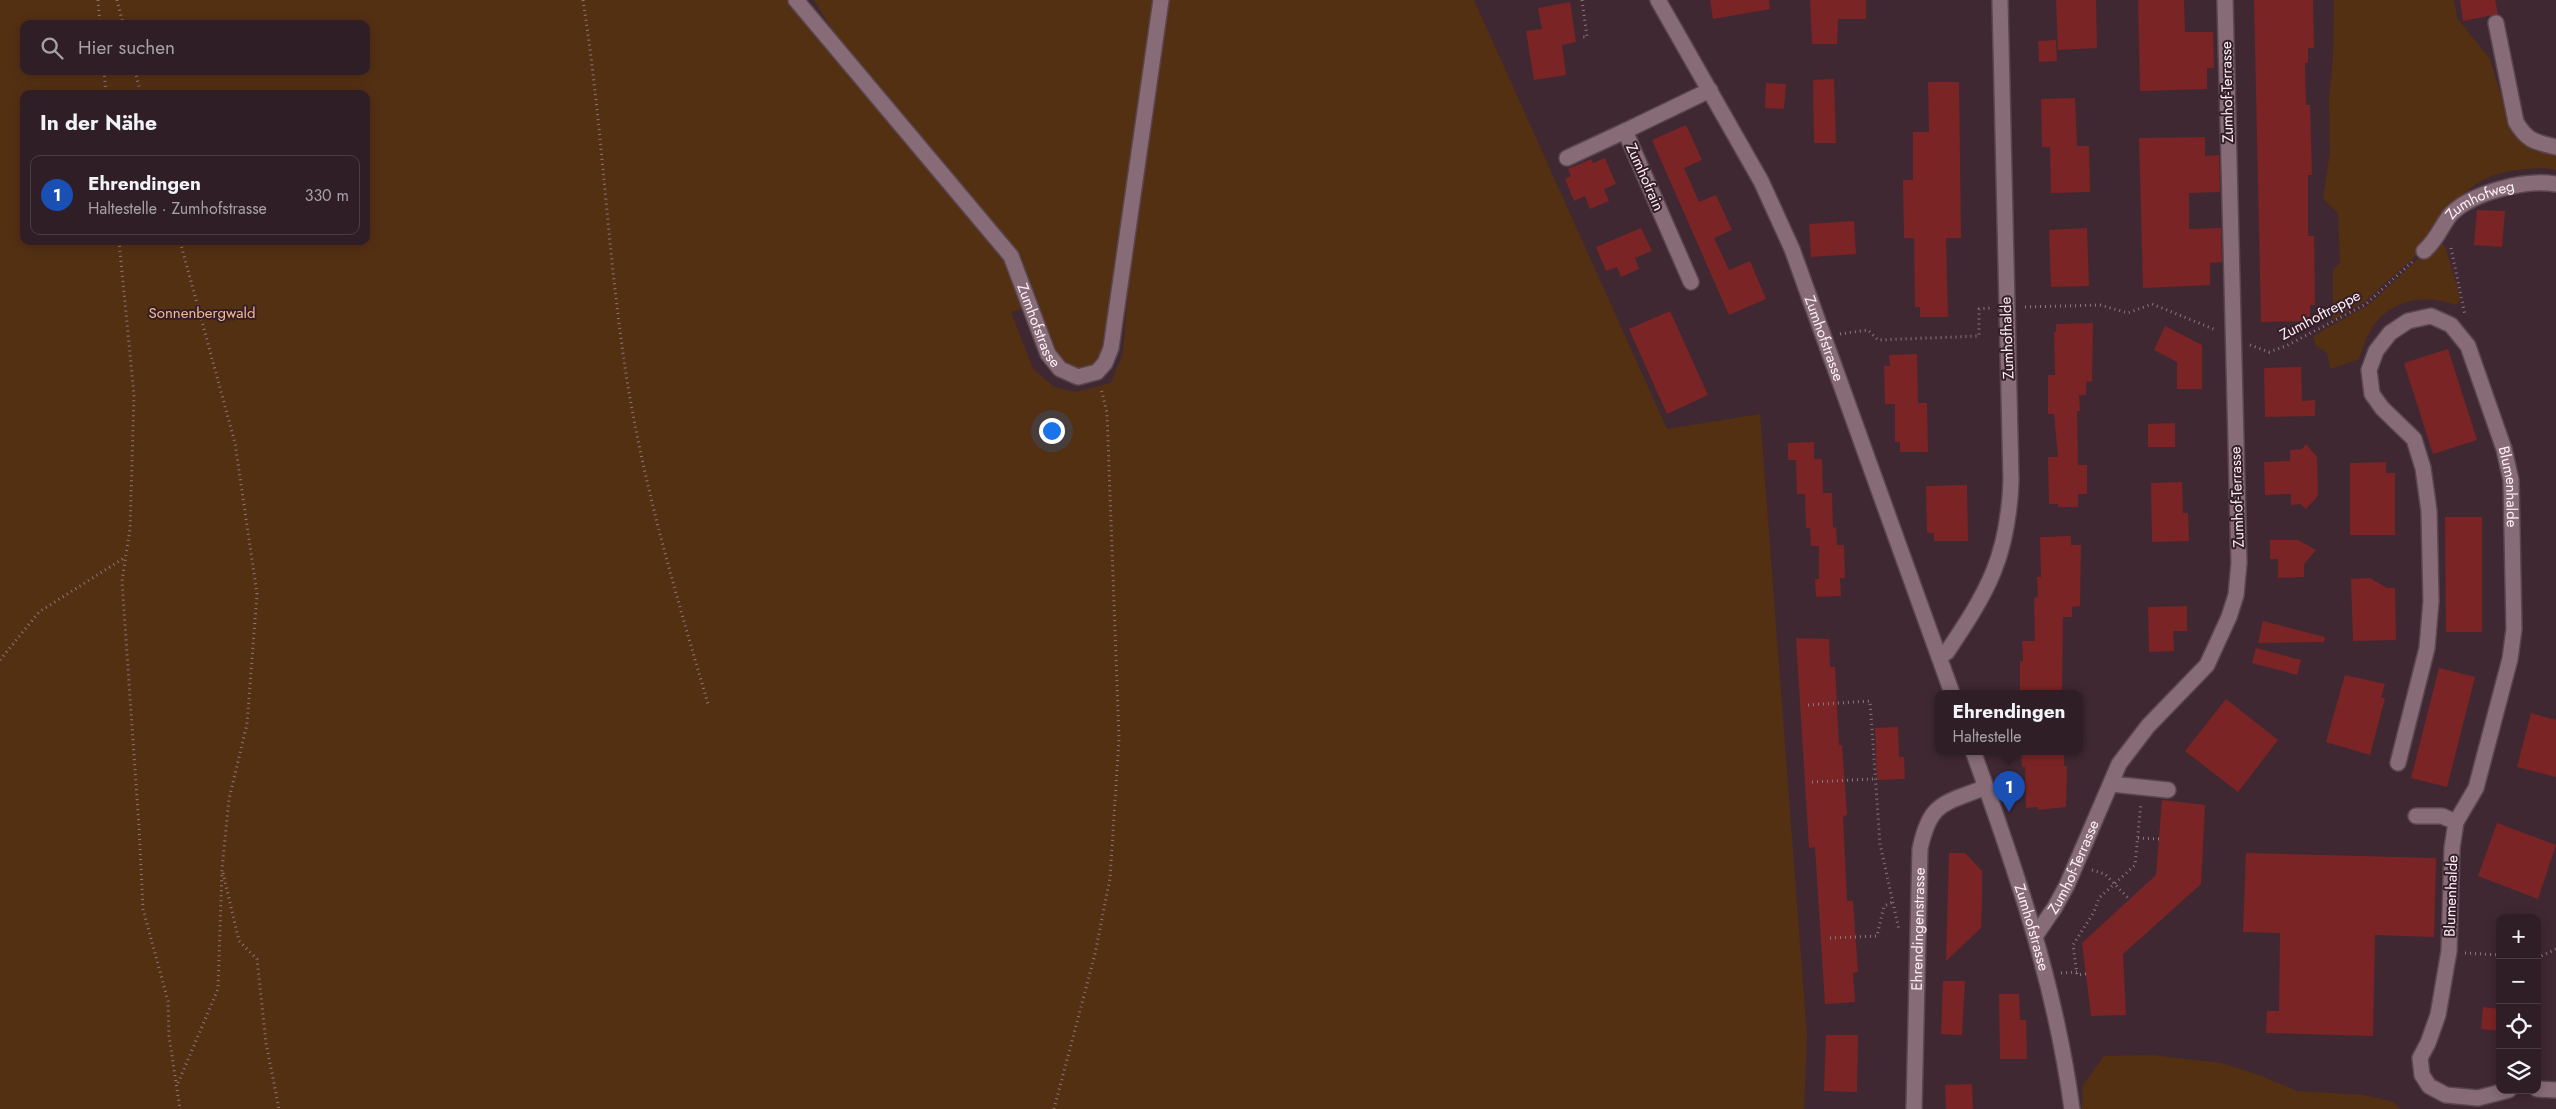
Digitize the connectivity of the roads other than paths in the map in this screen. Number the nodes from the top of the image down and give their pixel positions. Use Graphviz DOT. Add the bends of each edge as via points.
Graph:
graph roads {
  1 [pos="796,0"];
  2 [pos="1161,0"];
  3 [pos="1658,0"];
  4 [pos="2000,0"];
  5 [pos="2225,0"];
  6 [pos="2496,23"];
  7 [pos="1710,90"];
  8 [pos="1625,131"];
  9 [pos="2556,147"];
  10 [pos="1567,158"];
  11 [pos="2556,184"];
  12 [pos="2424,251"];
  13 [pos="1691,282"];
  14 [pos="1939,657"];
  15 [pos="1951,690"];
  16 [pos="1974,755"];
  17 [pos="2398,764"];
  18 [pos="2111,784"];
  19 [pos="1986,787"];
  20 [pos="2168,790"];
  21 [pos="2416,816"];
  22 [pos="2456,822"];
  23 [pos="2036,935"];
  24 [pos="2541,1089"];
  25 [pos="2556,1090"];
  26 [pos="2496,1093"];
  27 [pos="1914,1109"];
  28 [pos="2072,1109"];
  1 -- 2 [label="street, Zumhofstrasse" via="1010,256 1048,354 1060,369 1078,376 1097,372 1105,363 1112,340"];
  3 -- 7 [label="street, Zumhofstrasse"];
  4 -- 14 [label="street, Zumhofhalde" via="2010,510 2005,538 1986,589 1947,652"];
  5 -- 18 [label="street, Zumhof-Terrasse" via="2238,556 2236,595 2227,623 2207,664 2148,726 2119,764"];
  6 -- 9 [label="street" via="2516,122 2524,136"];
  7 -- 8 [label="street, Zumhofrain"];
  7 -- 14 [label="street, Zumhofstrasse" via="1761,181 1792,249"];
  8 -- 10 [label="street"];
  8 -- 13 [label="street, Zumhofrain"];
  11 -- 12 [label="street, Zumhofweg" via="2519,186 2468,200 2450,215 2435,241"];
  14 -- 15 [label="street, Zumhofstrasse"];
  16 -- 19 [label="street, Zumhofstrasse"];
  17 -- 22 [label="street, Blumenhalde" via="2427,648 2431,601 2429,511 2423,468 2414,439 2372,394 2369,370 2376,351 2390,333 2408,320 2432,316 2451,325 2468,346 2498,452 2511,480 2514,629 2510,659 2476,788"];
  18 -- 20 [label="street"];
  18 -- 23 [label="street, Zumhof-Terrasse" via="2056,907"];
  19 -- 23 [label="street, Zumhofstrasse"];
  19 -- 27 [label="street, Ehrendingenstrasse" via="1936,809 1925,824 1920,849"];
  21 -- 22 [label="street" via="2442,816"];
  22 -- 26 [label="street, Blumenhalde" via="2452,848 2449,951 2438,1014 2420,1058 2422,1076 2429,1086 2446,1095 2478,1098"];
  23 -- 28 [label="street, Zumhofstrasse" via="2056,1017"];
  24 -- 25 [label="street"];
}
